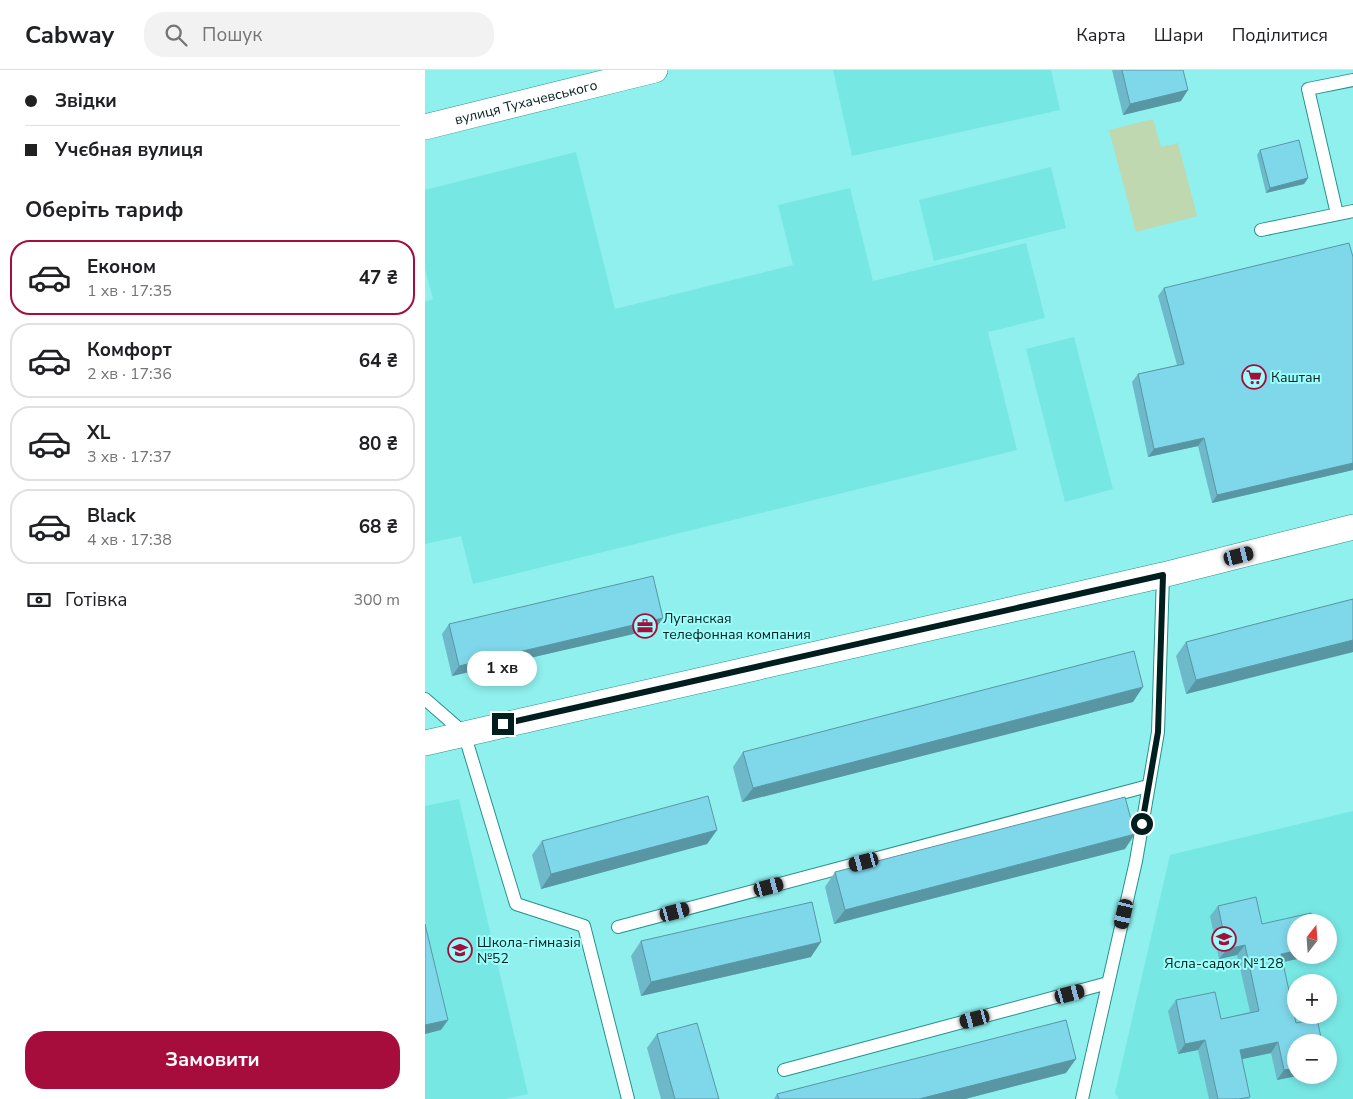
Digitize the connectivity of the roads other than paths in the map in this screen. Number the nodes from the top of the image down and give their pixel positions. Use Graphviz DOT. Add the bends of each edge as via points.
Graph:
graph roads {
  1 [pos="655,70"];
  2 [pos="1353,80"];
  3 [pos="425,127"];
  4 [pos="1353,210"];
  5 [pos="1337,214"];
  6 [pos="1261,230"];
  7 [pos="1353,527"];
  8 [pos="1163,575"];
  9 [pos="425,700"];
  10 [pos="464,733"];
  11 [pos="425,742"];
  12 [pos="1149,786"];
  13 [pos="618,927"];
  14 [pos="1108,984"];
  15 [pos="784,1070"];
  16 [pos="628,1099"];
  17 [pos="1082,1099"];
  1 -- 3 [label="street, вулиця Тухачевського"];
  2 -- 5 [label="lane" via="1308,89"];
  4 -- 5 [label="lane"];
  5 -- 6 [label="lane"];
  7 -- 8 [label="street"];
  8 -- 10 [label="street"];
  8 -- 12 [label="lane" via="1158,732"];
  9 -- 10 [label="lane"];
  10 -- 11 [label="street"];
  10 -- 16 [label="lane" via="516,904 584,926"];
  12 -- 13 [label="lane"];
  12 -- 14 [label="lane"];
  14 -- 15 [label="lane"];
  14 -- 17 [label="lane"];
}
